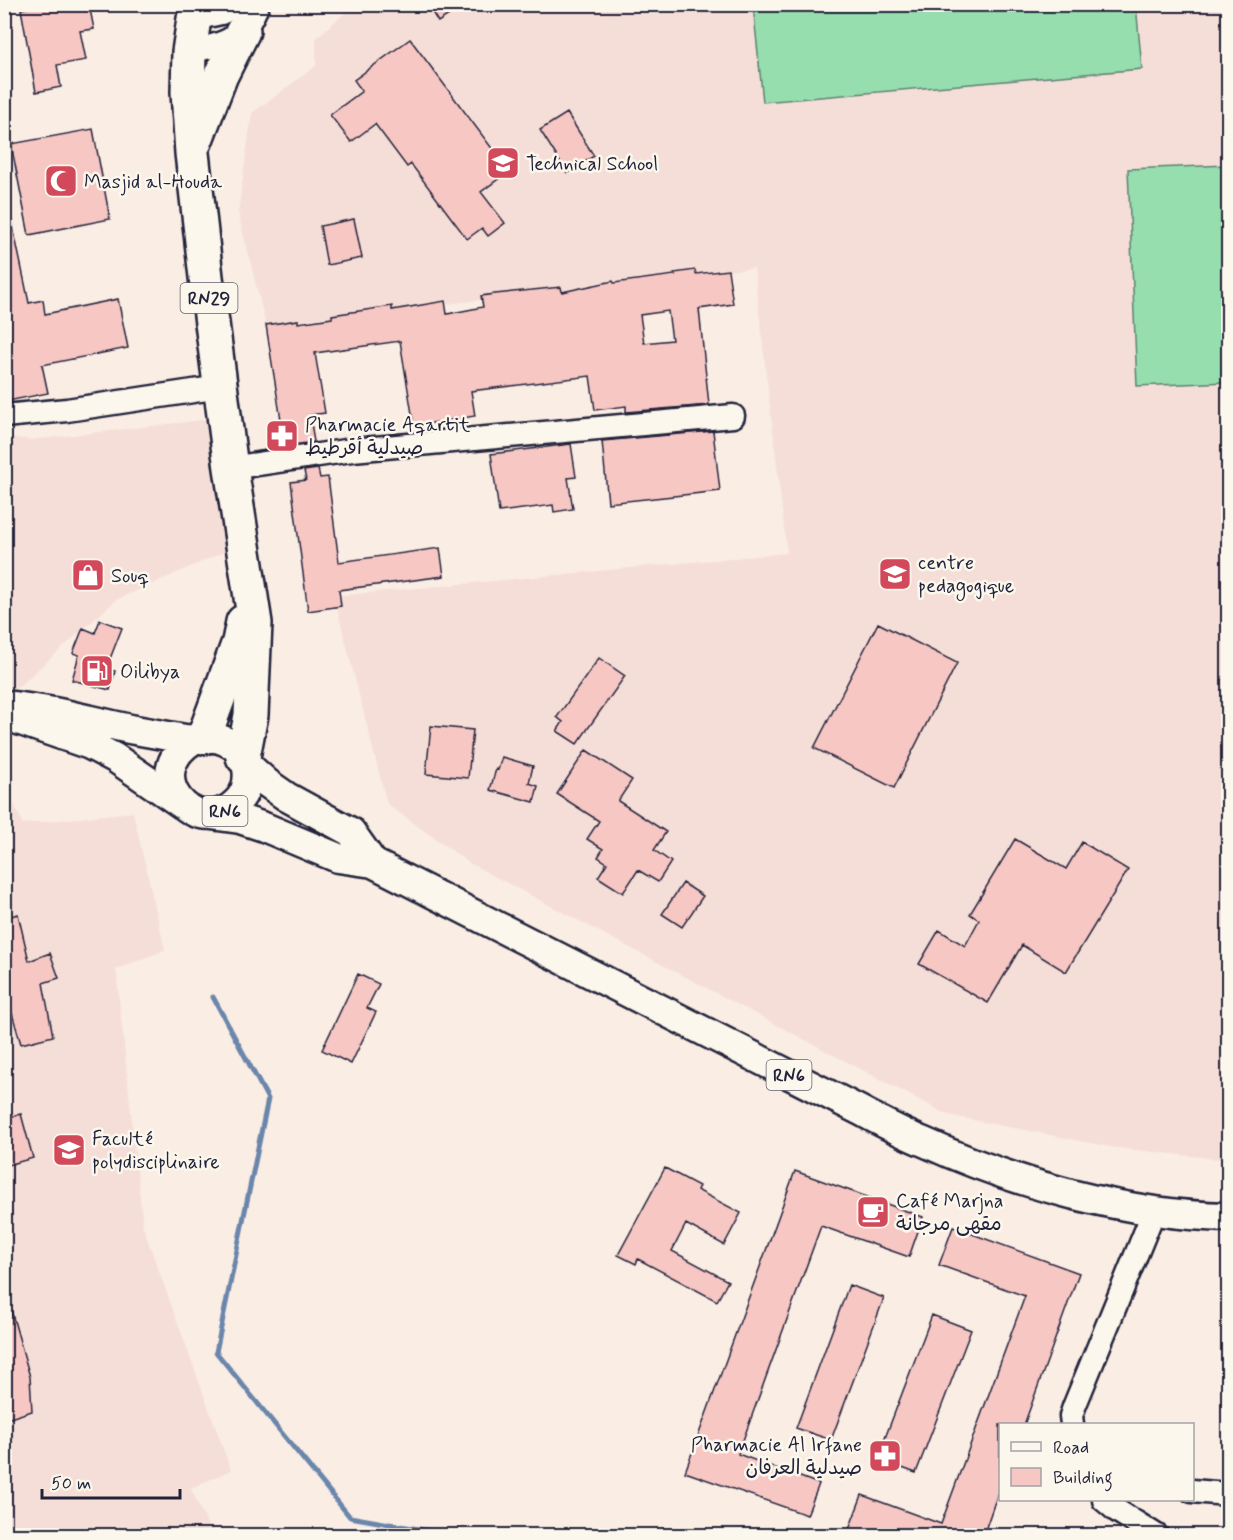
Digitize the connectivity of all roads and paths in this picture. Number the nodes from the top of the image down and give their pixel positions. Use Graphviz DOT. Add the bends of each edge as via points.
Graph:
graph roads {
  1 [pos="197,12"];
  2 [pos="247,13"];
  3 [pos="189,52"];
  4 [pos="192,153"];
  5 [pos="220,387"];
  6 [pos="4,416"];
  7 [pos="734,417"];
  8 [pos="231,468"];
  9 [pos="250,591"];
  10 [pos="4,705"];
  11 [pos="4,715"];
  12 [pos="198,738"];
  13 [pos="245,761"];
  14 [pos="197,810"];
  15 [pos="373,863"];
  16 [pos="1154,1211"];
  17 [pos="1228,1217"];
  18 [pos="1072,1423"];
  19 [pos="1194,1491"];
  20 [pos="1228,1494"];
  21 [pos="1105,1501"];
  22 [pos="1157,1536"];
  1 -- 2 [label="street"];
  1 -- 3 [label="highway, RN29"];
  2 -- 3 [label="street" via="227,40"];
  2 -- 4 [label="highway"];
  3 -- 4 [label="highway, RN29"];
  4 -- 5 [label="highway, RN29"];
  5 -- 6 [label="street"];
  5 -- 8 [label="highway, RN29"];
  7 -- 8 [label="street" via="352,450"];
  8 -- 9 [label="highway, RN29"];
  9 -- 12 [label="highway, RN29" via="239,642"];
  9 -- 13 [label="highway, RN29" via="255,623 254,663"];
  10 -- 12 [label="main road, RN6"];
  11 -- 14 [label="main road, RN6" via="90,745"];
  12 -- 13 [label="main road, RN6" via="227,741"];
  12 -- 14 [label="main road, RN6" via="176,755 170,776 177,798"];
  13 -- 14 [label="main road, RN6" via="248,776 241,798 222,812"];
  13 -- 15 [label="main road, RN6" via="287,797 351,832"];
  14 -- 15 [label="main road, RN6" via="264,827 338,858"];
  15 -- 16 [label="main road, RN6" via="924,1142 1012,1177 1094,1200"];
  16 -- 17 [label="main road, RN6"];
  16 -- 18 [label="street" via="1074,1407"];
  19 -- 20 [label="street"];
  21 -- 22 [label="street"];
}
